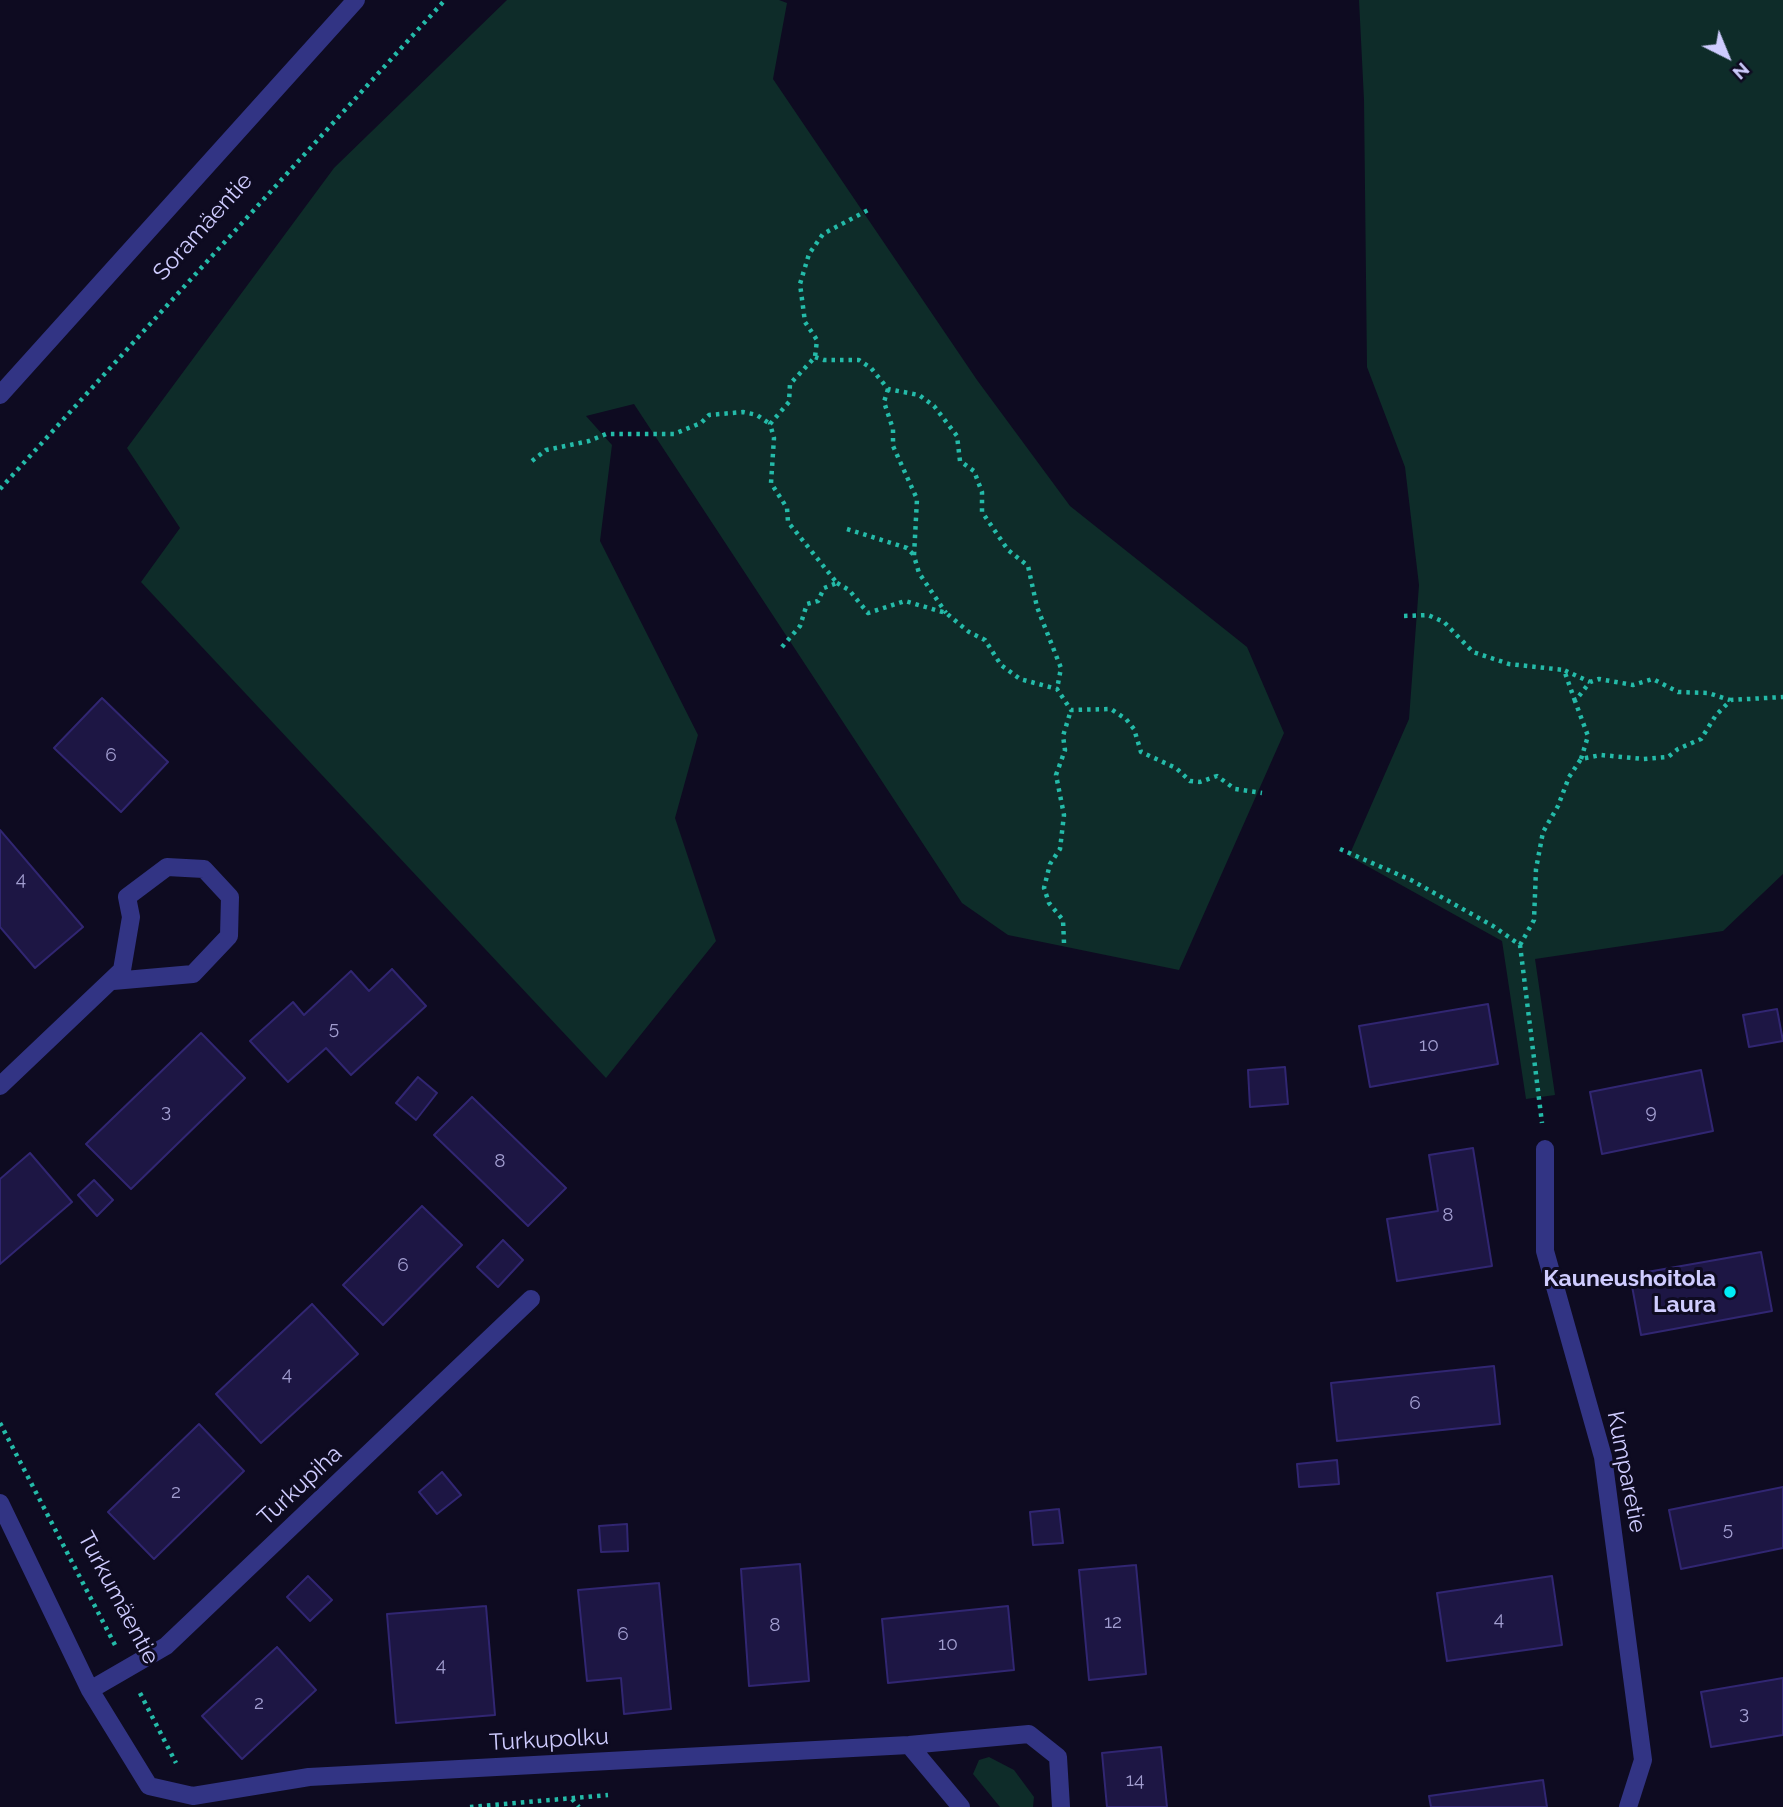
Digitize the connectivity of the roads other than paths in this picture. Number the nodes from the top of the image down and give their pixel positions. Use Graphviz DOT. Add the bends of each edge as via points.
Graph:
graph roads {
  1 [pos="356,0"];
  2 [pos="0,395"];
  3 [pos="113,981"];
  4 [pos="0,1086"];
  5 [pos="1545,1149"];
  6 [pos="531,1299"];
  7 [pos="0,1503"];
  8 [pos="90,1690"];
  9 [pos="909,1745"];
  10 [pos="961,1807"];
  11 [pos="1061,1807"];
  12 [pos="1628,1807"];
  1 -- 2 [label="street, Soramäentie"];
  3 -- 3 [label="street" via="193,974 229,936 230,897 204,869 167,867 127,897 131,917 122,970"];
  3 -- 4 [label="street"];
  5 -- 12 [label="street, Kumparetie" via="1545,1251 1603,1457 1643,1760"];
  6 -- 8 [label="street, Turkupiha" via="166,1646"];
  7 -- 8 [label="street"];
  8 -- 9 [label="street, Turkupolku" via="149,1786 193,1796 309,1777"];
  9 -- 10 [label="street"];
  9 -- 11 [label="street, Turkupolku" via="1029,1734 1058,1757"];
}
